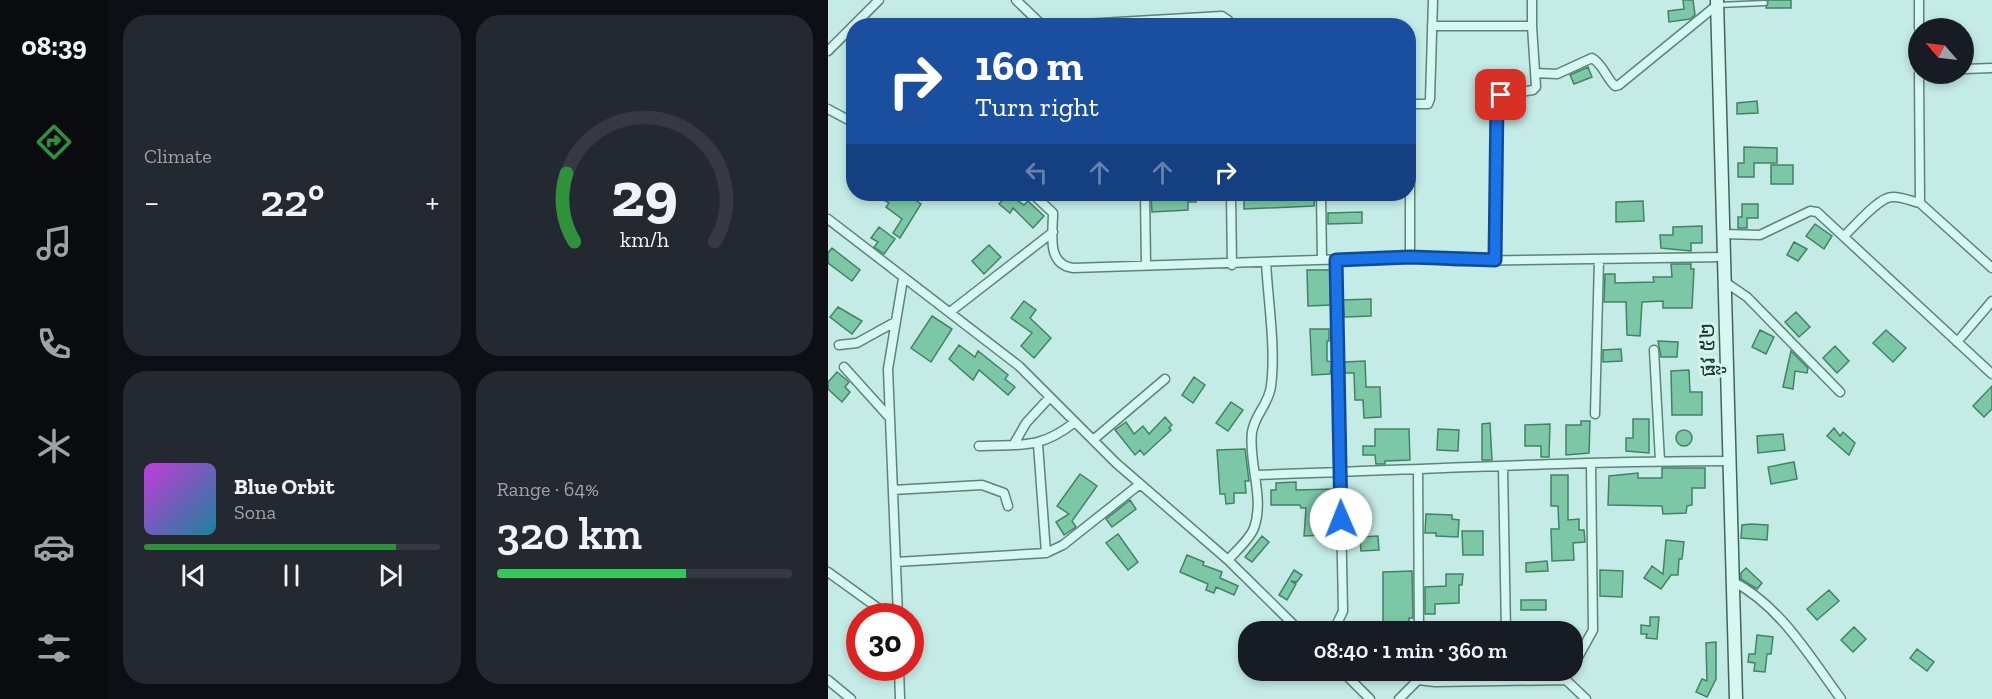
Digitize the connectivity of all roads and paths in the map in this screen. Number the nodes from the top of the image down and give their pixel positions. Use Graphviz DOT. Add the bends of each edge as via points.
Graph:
graph roads {
  1 [pos="879,0"];
  2 [pos="1016,0"];
  3 [pos="1433,0"];
  4 [pos="1532,0"];
  5 [pos="1919,0"];
  6 [pos="1717,2"];
  7 [pos="1765,3"];
  8 [pos="861,18"];
  9 [pos="1035,18"];
  10 [pos="1187,18"];
  11 [pos="1225,18"];
  12 [pos="1919,18"];
  13 [pos="1432,26"];
  14 [pos="1532,27"];
  15 [pos="846,33"];
  16 [pos="828,51"];
  17 [pos="1992,68"];
  18 [pos="1974,69"];
  19 [pos="1535,72"];
  20 [pos="1919,84"];
  21 [pos="1416,105"];
  22 [pos="828,109"];
  23 [pos="846,119"];
  24 [pos="1040,201"];
  25 [pos="1145,201"];
  26 [pos="1232,201"];
  27 [pos="1321,201"];
  28 [pos="1410,201"];
  29 [pos="1920,202"];
  30 [pos="828,219"];
  31 [pos="1053,232"];
  32 [pos="1723,234"];
  33 [pos="1845,235"];
  34 [pos="1410,257"];
  35 [pos="1724,257"];
  36 [pos="1599,259"];
  37 [pos="1322,260"];
  38 [pos="1336,260"];
  39 [pos="1495,260"];
  40 [pos="1266,262"];
  41 [pos="1146,265"];
  42 [pos="1232,265"];
  43 [pos="1992,268"];
  44 [pos="903,279"];
  45 [pos="1725,282"];
  46 [pos="1992,302"];
  47 [pos="950,312"];
  48 [pos="895,322"];
  49 [pos="1958,342"];
  50 [pos="839,345"];
  51 [pos="1654,350"];
  52 [pos="844,367"];
  53 [pos="1992,374"];
  54 [pos="1165,379"];
  55 [pos="1840,392"];
  56 [pos="1050,397"];
  57 [pos="1595,414"];
  58 [pos="890,417"];
  59 [pos="1075,422"];
  60 [pos="1093,440"];
  61 [pos="1014,444"];
  62 [pos="1038,444"];
  63 [pos="979,446"];
  64 [pos="1660,461"];
  65 [pos="1729,461"];
  66 [pos="1591,465"];
  67 [pos="1503,468"];
  68 [pos="1418,470"];
  69 [pos="1340,472"];
  70 [pos="1256,475"];
  71 [pos="1140,484"];
  72 [pos="893,490"];
  73 [pos="1008,506"];
  74 [pos="1046,553"];
  75 [pos="1228,560"];
  76 [pos="896,562"];
  77 [pos="828,572"];
  78 [pos="1732,581"];
  79 [pos="871,603"];
  80 [pos="898,603"];
  81 [pos="1290,621"];
  82 [pos="1338,621"];
  83 [pos="1419,621"];
  84 [pos="1506,621"];
  85 [pos="1583,648"];
  86 [pos="828,680"];
  87 [pos="899,681"];
  88 [pos="1352,681"];
  89 [pos="1414,681"];
  90 [pos="1433,681"];
  91 [pos="1471,681"];
  92 [pos="1567,681"];
  93 [pos="851,699"];
  94 [pos="900,699"];
  95 [pos="1370,699"];
  96 [pos="1400,699"];
  97 [pos="1586,699"];
  98 [pos="1736,699"];
  99 [pos="1841,699"];
  1 -- 8 [label="street"];
  2 -- 9 [label="street"];
  3 -- 13 [label="street"];
  4 -- 14 [label="street"];
  5 -- 12 [label="street"];
  6 -- 7 [label="lane"];
  6 -- 19 [label="street" via="1619,85 1611,83 1592,58 1557,74"];
  6 -- 32 [label="street, ផ្លូវ ៥២"];
  10 -- 11 [label="street"];
  13 -- 14 [label="street"];
  13 -- 21 [label="street" via="1430,99 1428,104"];
  14 -- 19 [label="street"];
  15 -- 16 [label="street"];
  17 -- 18 [label="street"];
  19 -- 39 [label="street" via="1533,90 1497,99"];
  20 -- 29 [label="street"];
  22 -- 23 [label="street"];
  24 -- 31 [label="street" via="1053,213"];
  25 -- 41 [label="street"];
  26 -- 42 [label="street"];
  27 -- 37 [label="street"];
  28 -- 34 [label="street"];
  29 -- 33 [label="street" via="1891,196"];
  29 -- 43 [label="street"];
  30 -- 44 [label="street"];
  31 -- 41 [label="street" via="1054,257 1065,267"];
  31 -- 47 [label="street"];
  32 -- 33 [label="street" via="1760,235 1810,211"];
  32 -- 35 [label="street, ផ្លូវ ៥២"];
  33 -- 49 [label="street"];
  34 -- 38 [label="street"];
  34 -- 39 [label="street"];
  35 -- 36 [label="street"];
  35 -- 45 [label="street, ផ្លូវ ៥២"];
  36 -- 39 [label="street"];
  36 -- 57 [label="street"];
  37 -- 38 [label="street"];
  37 -- 40 [label="street"];
  38 -- 69 [label="street"];
  40 -- 42 [label="street"];
  40 -- 70 [label="street" via="1272,376 1269,399 1255,419 1252,435"];
  41 -- 42 [label="street"];
  44 -- 47 [label="street"];
  44 -- 48 [label="street"];
  45 -- 55 [label="street" via="1747,297"];
  45 -- 65 [label="street, ផ្លូវ ៥២"];
  46 -- 49 [label="street"];
  47 -- 56 [label="street" via="1019,366"];
  48 -- 50 [label="street" via="857,343"];
  48 -- 58 [label="street" via="888,369"];
  49 -- 53 [label="street"];
  51 -- 64 [label="street"];
  52 -- 58 [label="street"];
  54 -- 60 [label="street"];
  56 -- 59 [label="street"];
  56 -- 61 [label="street" via="1026,423"];
  58 -- 72 [label="street"];
  59 -- 60 [label="street"];
  59 -- 62 [label="street" via="1055,438"];
  60 -- 71 [label="street"];
  61 -- 62 [label="street"];
  61 -- 63 [label="street"];
  62 -- 74 [label="street"];
  64 -- 65 [label="street"];
  64 -- 66 [label="street"];
  65 -- 78 [label="street, ផ្លូវ ៥២"];
  66 -- 67 [label="street"];
  66 -- 85 [label="street" via="1593,630"];
  67 -- 68 [label="street"];
  67 -- 84 [label="street"];
  68 -- 69 [label="street"];
  68 -- 83 [label="street"];
  69 -- 70 [label="street"];
  69 -- 82 [label="street" via="1343,611"];
  70 -- 75 [label="street" via="1254,530"];
  71 -- 74 [label="street" via="1063,545"];
  71 -- 75 [label="street"];
  72 -- 73 [label="street" via="982,485 1004,493"];
  72 -- 76 [label="street"];
  74 -- 76 [label="street"];
  75 -- 81 [label="street"];
  76 -- 80 [label="street"];
  77 -- 79 [label="street"];
  78 -- 98 [label="street, ផ្លូវ ៥២"];
  78 -- 99 [label="street" via="1754,592 1789,629"];
  86 -- 93 [label="street"];
  87 -- 94 [label="street"];
  88 -- 95 [label="street"];
  89 -- 96 [label="street"];
  90 -- 91 [label="street"];
  92 -- 97 [label="street"];
}
